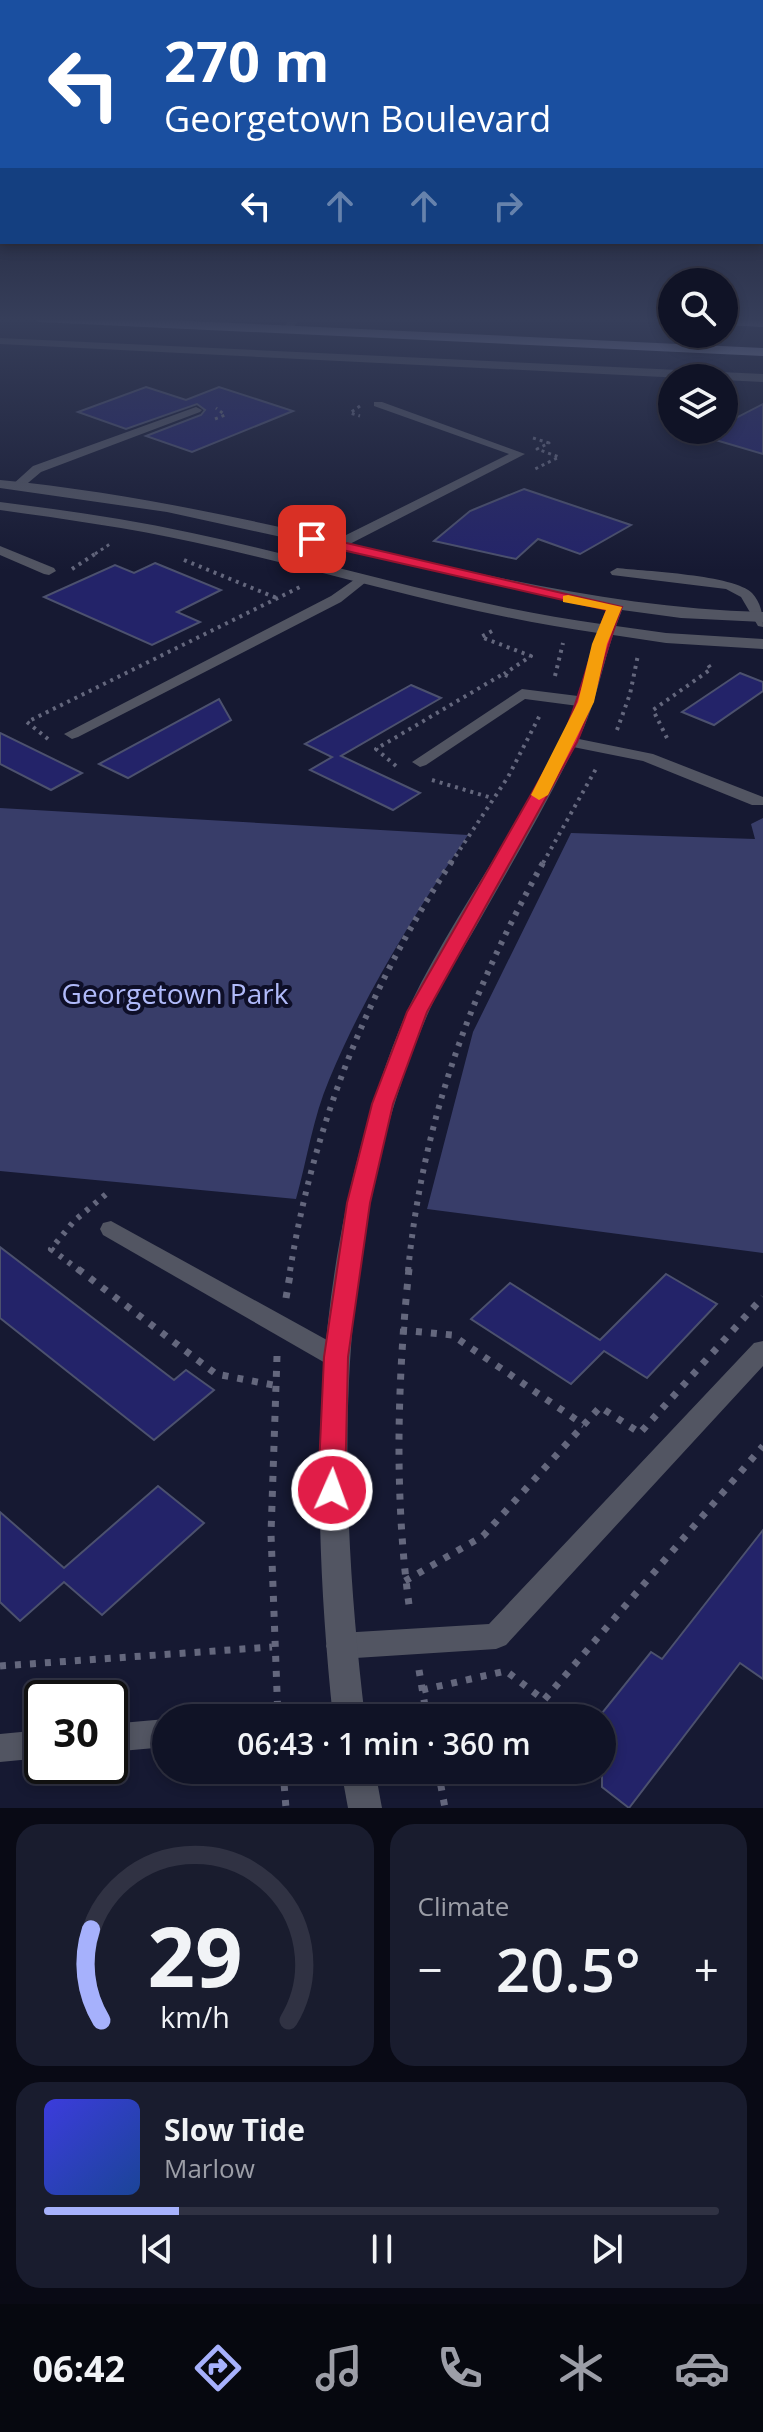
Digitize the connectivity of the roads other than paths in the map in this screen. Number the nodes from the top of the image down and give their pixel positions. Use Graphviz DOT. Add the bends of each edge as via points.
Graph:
graph roads {
  1 [pos="372,403"];
  2 [pos="196,410"];
  3 [pos="0,484"];
  4 [pos="18,485"];
  5 [pos="0,506"];
  6 [pos="337,545"];
  7 [pos="0,550"];
  8 [pos="49,571"];
  9 [pos="617,572"];
  10 [pos="355,584"];
  11 [pos="615,607"];
  12 [pos="762,619"];
  13 [pos="604,633"];
  14 [pos="763,644"];
  15 [pos="586,702"];
  16 [pos="72,734"];
  17 [pos="569,742"];
  18 [pos="420,762"];
  19 [pos="758,801"];
  20 [pos="111,1229"];
  21 [pos="763,1350"];
  22 [pos="336,1357"];
  23 [pos="340,1646"];
  24 [pos="347,1704"];
  25 [pos="152,1734"];
  26 [pos="128,1736"];
  27 [pos="24,1746"];
  28 [pos="0,1748"];
  29 [pos="361,1784"];
  30 [pos="365,1808"];
  1 -- 6 [label="lane" via="519,454"];
  2 -- 4 [label="lane" via="37,469"];
  3 -- 4 [label="street"];
  4 -- 6 [label="street" via="150,503"];
  5 -- 10 [label="street" via="156,529"];
  6 -- 11 [label="street"];
  7 -- 8 [label="lane"];
  9 -- 12 [label="lane" via="729,585 746,594"];
  10 -- 13 [label="street"];
  10 -- 16 [label="lane" via="336,599"];
  11 -- 12 [label="street"];
  11 -- 13 [label="street"];
  13 -- 14 [label="street"];
  13 -- 15 [label="street"];
  15 -- 17 [label="street"];
  15 -- 18 [label="lane" via="522,694"];
  17 -- 19 [label="lane" via="647,757"];
  17 -- 22 [label="street" via="417,1012 382,1104 358,1203"];
  20 -- 22 [label="lane"];
  21 -- 23 [label="lane" via="496,1636"];
  22 -- 23 [label="street" via="332,1490"];
  23 -- 24 [label="street"];
  25 -- 26 [label="lane"];
  27 -- 28 [label="lane"];
  29 -- 30 [label="street"];
}
